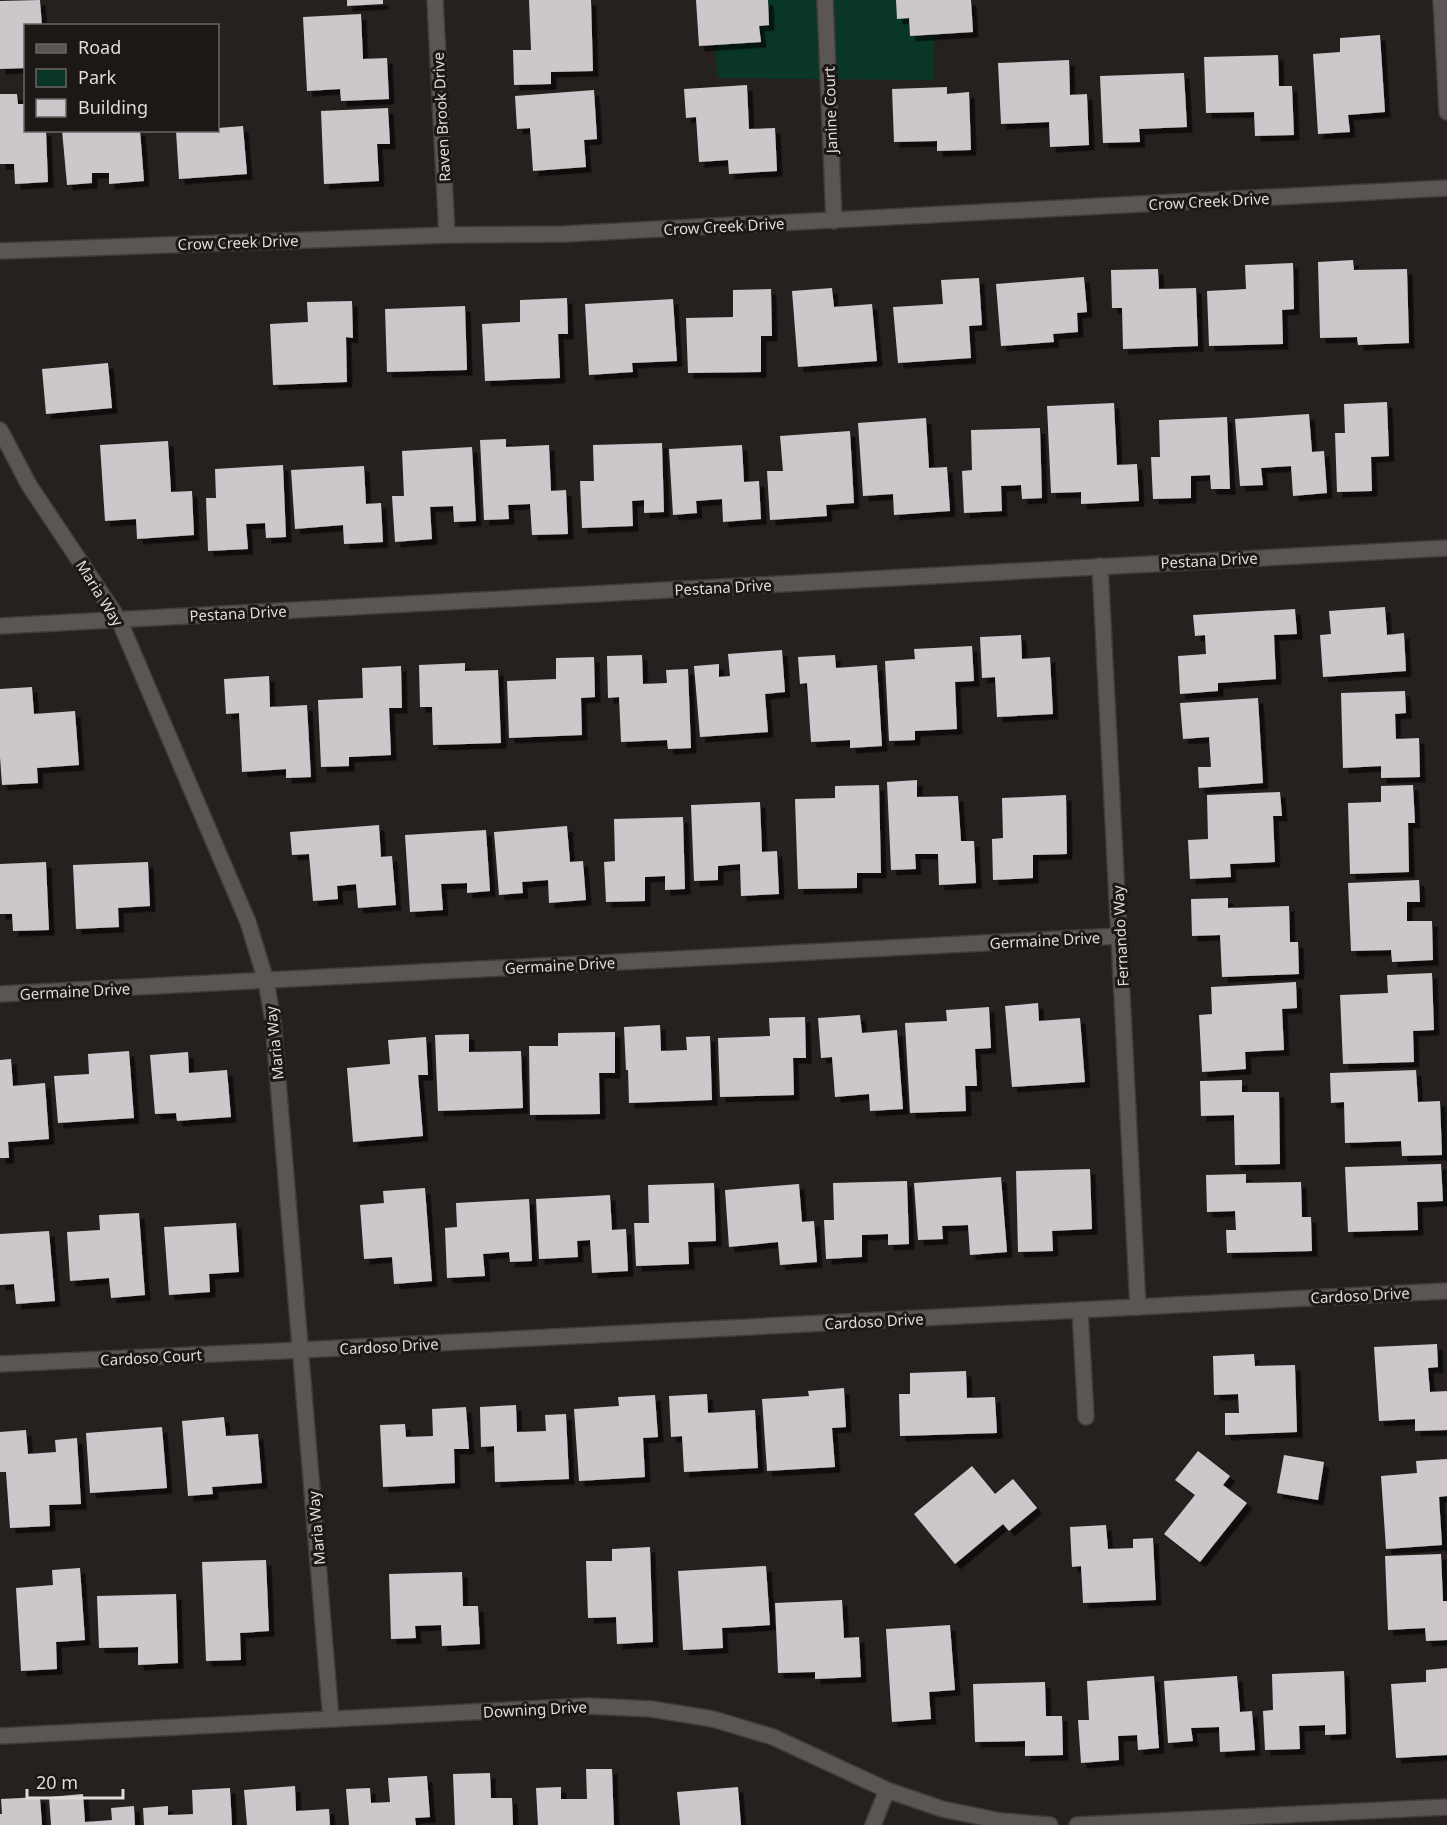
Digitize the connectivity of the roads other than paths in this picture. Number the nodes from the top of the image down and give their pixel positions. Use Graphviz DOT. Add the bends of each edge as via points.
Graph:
graph roads {
  1 [pos="435,0"];
  2 [pos="825,0"];
  3 [pos="1441,0"];
  4 [pos="1447,112"];
  5 [pos="1447,188"];
  6 [pos="834,220"];
  7 [pos="447,235"];
  8 [pos="0,251"];
  9 [pos="0,430"];
  10 [pos="1447,548"];
  11 [pos="1100,566"];
  12 [pos="119,620"];
  13 [pos="0,626"];
  14 [pos="1120,936"];
  15 [pos="266,981"];
  16 [pos="0,994"];
  17 [pos="1447,1291"];
  18 [pos="1138,1307"];
  19 [pos="1080,1310"];
  20 [pos="301,1350"];
  21 [pos="0,1364"];
  22 [pos="1086,1417"];
  23 [pos="331,1719"];
  24 [pos="0,1736"];
  25 [pos="887,1790"];
  26 [pos="1447,1807"];
  27 [pos="873,1825"];
  28 [pos="1050,1825"];
  29 [pos="1077,1825"];
  1 -- 7 [label="street, Raven Brook Drive"];
  2 -- 6 [label="street, Janine Court"];
  3 -- 4 [label="street"];
  5 -- 6 [label="street, Crow Creek Drive"];
  6 -- 7 [label="street, Crow Creek Drive" via="564,234"];
  7 -- 8 [label="street, Crow Creek Drive"];
  9 -- 12 [label="street, Maria Way" via="29,485"];
  10 -- 11 [label="street, Pestana Drive"];
  11 -- 12 [label="street, Pestana Drive"];
  11 -- 14 [label="street, Fernando Way"];
  12 -- 13 [label="street, Pestana Drive"];
  12 -- 15 [label="street, Maria Way" via="248,922"];
  14 -- 15 [label="street, Germaine Drive"];
  14 -- 18 [label="street, Fernando Way"];
  15 -- 16 [label="street, Germaine Drive"];
  15 -- 20 [label="street, Maria Way" via="273,1021"];
  17 -- 18 [label="street, Cardoso Drive"];
  18 -- 19 [label="street, Cardoso Drive"];
  19 -- 20 [label="street, Cardoso Drive"];
  19 -- 22 [label="street"];
  20 -- 21 [label="street, Cardoso Court"];
  20 -- 23 [label="street, Maria Way"];
  23 -- 24 [label="street, Downing Drive"];
  23 -- 25 [label="street, Downing Drive" via="588,1706 651,1709 713,1719 773,1737"];
  25 -- 27 [label="street"];
  25 -- 28 [label="street, Downing Drive" via="942,1809 1001,1821"];
  26 -- 29 [label="street"];
}
